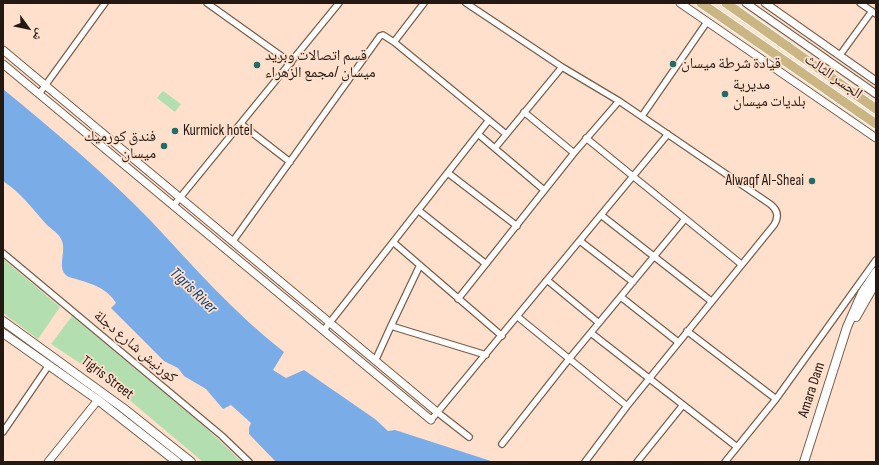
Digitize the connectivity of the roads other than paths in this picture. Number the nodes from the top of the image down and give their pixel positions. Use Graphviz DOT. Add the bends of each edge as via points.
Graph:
graph roads {
  1 [pos="105,3"];
  2 [pos="207,3"];
  3 [pos="339,3"];
  4 [pos="424,3"];
  5 [pos="466,3"];
  6 [pos="680,3"];
  7 [pos="701,3"];
  8 [pos="726,3"];
  9 [pos="746,3"];
  10 [pos="765,3"];
  11 [pos="860,3"];
  12 [pos="874,13"];
  13 [pos="707,22"];
  14 [pos="394,42"];
  15 [pos="3,50"];
  16 [pos="840,56"];
  17 [pos="291,63"];
  18 [pos="3,64"];
  19 [pos="562,67"];
  20 [pos="876,81"];
  21 [pos="46,85"];
  22 [pos="39,94"];
  23 [pos="876,94"];
  24 [pos="619,101"];
  25 [pos="876,109"];
  26 [pos="524,112"];
  27 [pos="642,116"];
  28 [pos="489,120"];
  29 [pos="93,124"];
  30 [pos="241,124"];
  31 [pos="876,124"];
  32 [pos="86,133"];
  33 [pos="478,134"];
  34 [pos="506,134"];
  35 [pos="668,134"];
  36 [pos="586,138"];
  37 [pos="876,138"];
  38 [pos="495,148"];
  39 [pos="574,154"];
  40 [pos="290,162"];
  41 [pos="448,173"];
  42 [pos="633,176"];
  43 [pos="544,190"];
  44 [pos="181,196"];
  45 [pos="174,205"];
  46 [pos="418,210"];
  47 [pos="601,215"];
  48 [pos="685,219"];
  49 [pos="517,226"];
  50 [pos="580,240"];
  51 [pos="233,241"];
  52 [pos="393,242"];
  53 [pos="3,253"];
  54 [pos="653,258"];
  55 [pos="876,260"];
  56 [pos="486,264"];
  57 [pos="741,264"];
  58 [pos="420,265"];
  59 [pos="876,272"];
  60 [pos="547,280"];
  61 [pos="633,282"];
  62 [pos="876,282"];
  63 [pos="621,297"];
  64 [pos="458,299"];
  65 [pos="711,301"];
  66 [pos="518,317"];
  67 [pos="3,321"];
  68 [pos="330,322"];
  69 [pos="600,323"];
  70 [pos="391,326"];
  71 [pos="849,328"];
  72 [pos="324,330"];
  73 [pos="687,331"];
  74 [pos="591,332"];
  75 [pos="3,333"];
  76 [pos="502,336"];
  77 [pos="678,342"];
  78 [pos="486,355"];
  79 [pos="376,359"];
  80 [pos="569,359"];
  81 [pos="49,366"];
  82 [pos="649,378"];
  83 [pos="776,399"];
  84 [pos="98,400"];
  85 [pos="683,405"];
  86 [pos="627,406"];
  87 [pos="437,412"];
  88 [pos="431,420"];
  89 [pos="3,432"];
  90 [pos="469,436"];
  91 [pos="502,444"];
  92 [pos="737,447"];
  93 [pos="48,462"];
  94 [pos="177,462"];
  95 [pos="191,462"];
  96 [pos="249,462"];
  97 [pos="585,462"];
  98 [pos="637,462"];
  99 [pos="725,462"];
  100 [pos="804,462"];
  101 [pos="807,462"];
  1 -- 21 [label="street"];
  2 -- 17 [label="street"];
  3 -- 17 [label="street"];
  4 -- 14 [label="street"];
  5 -- 19 [label="street"];
  6 -- 13 [label="street"];
  7 -- 31 [label="main road, الجسر الثالث"];
  8 -- 25 [label="main road, الجسر الثالث"];
  9 -- 23 [label="street"];
  10 -- 16 [label="street"];
  11 -- 12 [label="street"];
  12 -- 16 [label="street"];
  13 -- 27 [label="street"];
  13 -- 37 [label="street"];
  14 -- 28 [label="street"];
  14 -- 40 [label="street" via="383,35 380,36"];
  15 -- 21 [label="street"];
  16 -- 20 [label="street"];
  17 -- 30 [label="street"];
  18 -- 22 [label="street"];
  19 -- 24 [label="street"];
  19 -- 26 [label="street"];
  21 -- 22 [label="street"];
  21 -- 29 [label="street"];
  22 -- 32 [label="street"];
  24 -- 27 [label="street"];
  24 -- 36 [label="street"];
  26 -- 34 [label="street"];
  26 -- 39 [label="street"];
  27 -- 35 [label="street"];
  28 -- 33 [label="street"];
  28 -- 34 [label="street"];
  29 -- 32 [label="street"];
  29 -- 44 [label="street"];
  30 -- 40 [label="street"];
  30 -- 44 [label="street"];
  32 -- 45 [label="street"];
  33 -- 38 [label="street"];
  33 -- 41 [label="street"];
  34 -- 38 [label="street"];
  35 -- 42 [label="street"];
  35 -- 57 [label="street" via="777,211 778,216 774,225"];
  36 -- 39 [label="street"];
  36 -- 42 [label="street"];
  38 -- 43 [label="street"];
  39 -- 43 [label="street"];
  40 -- 51 [label="street"];
  41 -- 46 [label="street"];
  41 -- 49 [label="street"];
  42 -- 47 [label="street"];
  42 -- 48 [label="street"];
  43 -- 49 [label="street"];
  44 -- 45 [label="street"];
  44 -- 51 [label="street"];
  45 -- 72 [label="street"];
  46 -- 52 [label="street"];
  46 -- 56 [label="street"];
  47 -- 50 [label="street"];
  47 -- 54 [label="street"];
  48 -- 54 [label="street"];
  48 -- 57 [label="street"];
  49 -- 56 [label="street"];
  50 -- 60 [label="street"];
  50 -- 61 [label="street"];
  51 -- 68 [label="street"];
  52 -- 58 [label="street"];
  52 -- 68 [label="street"];
  53 -- 96 [label="street, كورنيش شارع دجلة"];
  54 -- 61 [label="street"];
  54 -- 65 [label="street"];
  55 -- 83 [label="street"];
  56 -- 64 [label="street"];
  57 -- 65 [label="street"];
  58 -- 64 [label="street"];
  58 -- 70 [label="street"];
  59 -- 71 [label="main road" via="862,293"];
  60 -- 66 [label="street"];
  60 -- 69 [label="street"];
  61 -- 63 [label="street"];
  62 -- 71 [label="main road"];
  63 -- 69 [label="street"];
  63 -- 77 [label="street"];
  64 -- 76 [label="street"];
  65 -- 73 [label="street"];
  66 -- 76 [label="street"];
  66 -- 80 [label="street"];
  67 -- 95 [label="main road, Tigris Street" via="124,408"];
  68 -- 72 [label="street"];
  68 -- 79 [label="street"];
  69 -- 74 [label="street"];
  70 -- 78 [label="street"];
  70 -- 79 [label="street"];
  71 -- 100 [label="main road, Amara Dam"];
  71 -- 101 [label="main road"];
  72 -- 88 [label="street"];
  73 -- 77 [label="street"];
  73 -- 83 [label="street"];
  74 -- 80 [label="street"];
  74 -- 82 [label="street"];
  75 -- 81 [label="main road, Tigris Street"];
  76 -- 78 [label="street"];
  77 -- 82 [label="street"];
  78 -- 87 [label="street"];
  79 -- 87 [label="street"];
  80 -- 86 [label="street"];
  80 -- 91 [label="street"];
  81 -- 84 [label="main road, Tigris Street"];
  81 -- 89 [label="street"];
  82 -- 85 [label="street"];
  82 -- 86 [label="street"];
  83 -- 92 [label="street"];
  84 -- 93 [label="street"];
  84 -- 94 [label="main road, Tigris Street"];
  85 -- 92 [label="street"];
  85 -- 98 [label="street"];
  86 -- 97 [label="street"];
  87 -- 88 [label="street"];
  87 -- 90 [label="street"];
  92 -- 99 [label="street"];
}
